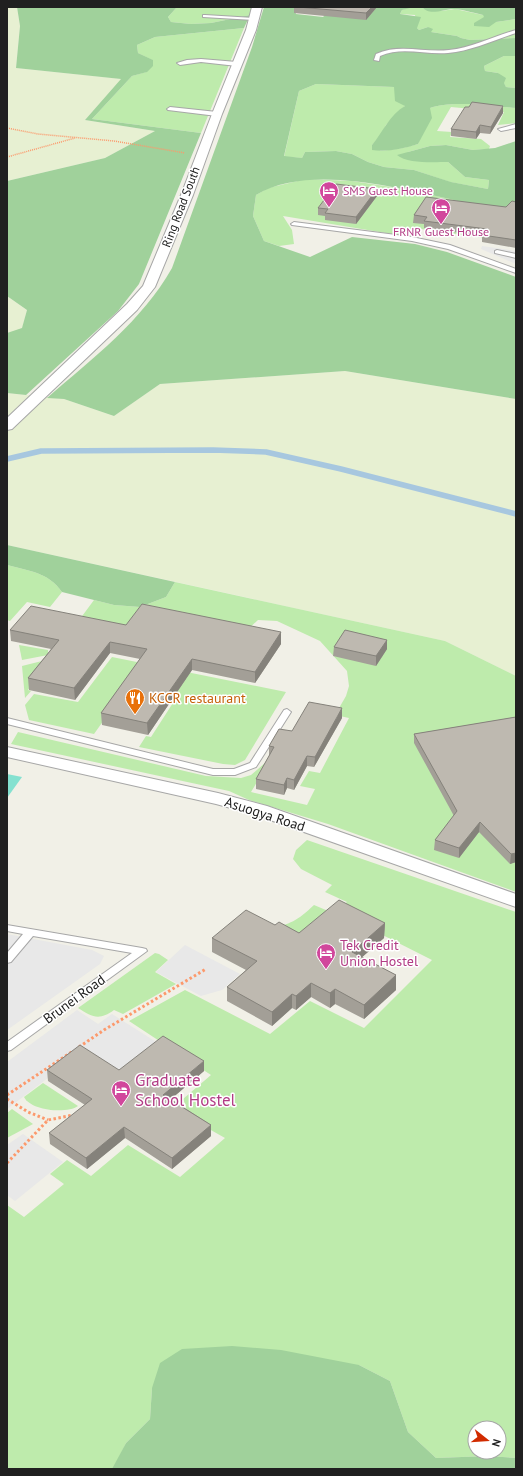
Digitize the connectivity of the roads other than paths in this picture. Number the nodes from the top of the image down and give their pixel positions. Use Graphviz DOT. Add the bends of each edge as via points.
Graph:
graph roads {
  1 [pos="257,7"];
  2 [pos="205,16"];
  3 [pos="254,19"];
  4 [pos="516,31"];
  5 [pos="377,60"];
  6 [pos="180,63"];
  7 [pos="237,64"];
  8 [pos="170,109"];
  9 [pos="217,114"];
  10 [pos="516,126"];
  11 [pos="501,129"];
  12 [pos="294,224"];
  13 [pos="497,252"];
  14 [pos="516,256"];
  15 [pos="516,270"];
  16 [pos="7,426"];
  17 [pos="287,712"];
  18 [pos="7,721"];
  19 [pos="7,752"];
  20 [pos="516,901"];
  21 [pos="7,928"];
  22 [pos="31,932"];
  23 [pos="7,960"];
  24 [pos="7,1047"];
  1 -- 3 [label="street, Ring Road South"];
  2 -- 3 [label="lane"];
  3 -- 7 [label="street, Ring Road South"];
  4 -- 5 [label="lane" via="452,52 396,50 378,55"];
  6 -- 7 [label="lane" via="188,60 207,60"];
  7 -- 9 [label="street, Ring Road South"];
  8 -- 9 [label="lane"];
  9 -- 16 [label="street, Ring Road South" via="149,287"];
  10 -- 11 [label="lane"];
  12 -- 15 [label="lane" via="412,239 450,247"];
  13 -- 14 [label="lane"];
  17 -- 18 [label="lane" via="253,765 235,772 213,772"];
  19 -- 20 [label="street, Asuogya Road" via="260,810"];
  21 -- 22 [label="lane"];
  22 -- 23 [label="lane"];
  22 -- 24 [label="lane, Brunei Road" via="142,951"];
}
